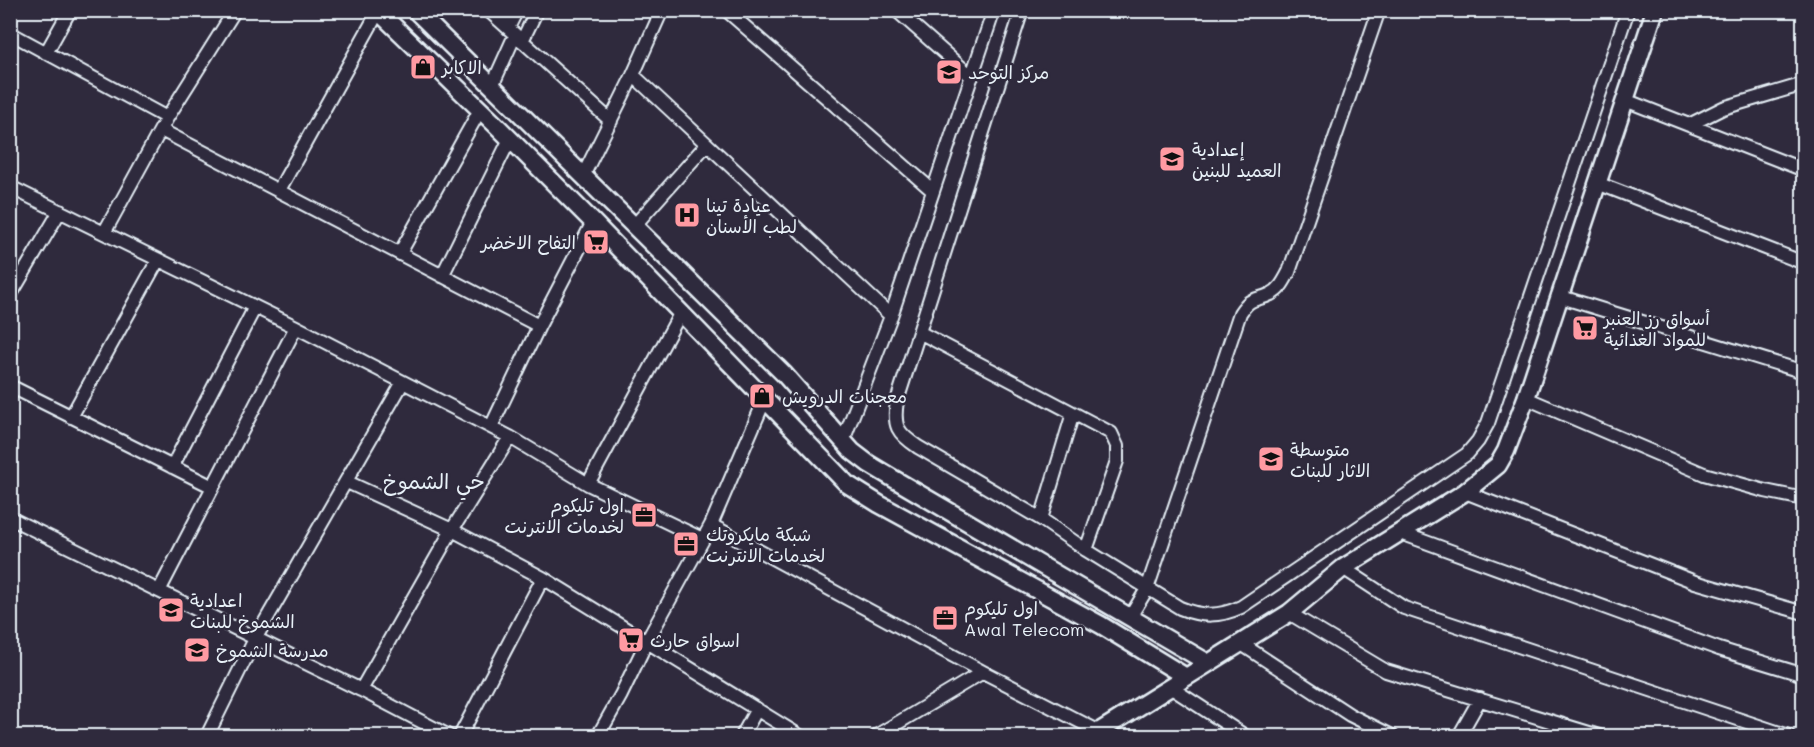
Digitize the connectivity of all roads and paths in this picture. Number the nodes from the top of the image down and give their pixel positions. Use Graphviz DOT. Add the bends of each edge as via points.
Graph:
graph roads {
  1 [pos="70,10"];
  2 [pos="235,10"];
  3 [pos="415,10"];
  4 [pos="488,10"];
  5 [pos="517,10"];
  6 [pos="537,10"];
  7 [pos="662,10"];
  8 [pos="726,10"];
  9 [pos="896,10"];
  10 [pos="994,10"];
  11 [pos="1022,10"];
  12 [pos="1379,10"];
  13 [pos="1628,10"];
  14 [pos="1655,10"];
  15 [pos="377,11"];
  16 [pos="10,33"];
  17 [pos="515,35"];
  18 [pos="46,52"];
  19 [pos="633,75"];
  20 [pos="972,77"];
  21 [pos="1803,84"];
  22 [pos="492,86"];
  23 [pos="1625,100"];
  24 [pos="480,110"];
  25 [pos="167,118"];
  26 [pos="611,121"];
  27 [pos="1689,125"];
  28 [pos="161,130"];
  29 [pos="510,139"];
  30 [pos="707,144"];
  31 [pos="1803,170"];
  32 [pos="584,176"];
  33 [pos="1597,183"];
  34 [pos="10,187"];
  35 [pos="279,190"];
  36 [pos="933,191"];
  37 [pos="60,211"];
  38 [pos="593,222"];
  39 [pos="634,226"];
  40 [pos="104,233"];
  41 [pos="400,253"];
  42 [pos="158,260"];
  43 [pos="1803,264"];
  44 [pos="442,276"];
  45 [pos="697,289"];
  46 [pos="10,296"];
  47 [pos="1558,296"];
  48 [pos="255,307"];
  49 [pos="681,312"];
  50 [pos="891,316"];
  51 [pos="539,326"];
  52 [pos="296,327"];
  53 [pos="919,332"];
  54 [pos="1803,372"];
  55 [pos="403,382"];
  56 [pos="10,386"];
  57 [pos="1526,398"];
  58 [pos="765,399"];
  59 [pos="1073,413"];
  60 [pos="72,417"];
  61 [pos="491,427"];
  62 [pos="510,437"];
  63 [pos="843,441"];
  64 [pos="172,466"];
  65 [pos="347,482"];
  66 [pos="588,484"];
  67 [pos="213,487"];
  68 [pos="1465,492"];
  69 [pos="1803,499"];
  70 [pos="10,518"];
  71 [pos="1041,519"];
  72 [pos="711,525"];
  73 [pos="452,530"];
  74 [pos="1401,533"];
  75 [pos="702,539"];
  76 [pos="1086,550"];
  77 [pos="1343,568"];
  78 [pos="543,578"];
  79 [pos="1147,589"];
  80 [pos="159,591"];
  81 [pos="1288,613"];
  82 [pos="1803,614"];
  83 [pos="1130,617"];
  84 [pos="255,639"];
  85 [pos="647,641"];
  86 [pos="1240,643"];
  87 [pos="1208,663"];
  88 [pos="983,672"];
  89 [pos="1803,675"];
  90 [pos="1186,677"];
  91 [pos="1170,687"];
  92 [pos="361,690"];
  93 [pos="1480,699"];
  94 [pos="757,709"];
  95 [pos="1096,734"];
  96 [pos="207,736"];
  97 [pos="449,736"];
  98 [pos="460,736"];
  99 [pos="598,736"];
  100 [pos="742,736"];
  101 [pos="800,736"];
  102 [pos="876,736"];
  103 [pos="1245,736"];
  104 [pos="1392,736"];
  105 [pos="1459,736"];
  106 [pos="1599,736"];
  107 [pos="1789,736"];
  1 -- 18 [label="street"];
  2 -- 25 [label="street"];
  3 -- 22 [label="street"];
  4 -- 17 [label="street"];
  5 -- 17 [label="street"];
  6 -- 17 [label="street"];
  7 -- 19 [label="street"];
  8 -- 36 [label="street"];
  9 -- 20 [label="street"];
  10 -- 20 [label="street"];
  11 -- 53 [label="street"];
  12 -- 79 [label="street" via="1289,272 1273,294 1253,299 1240,313"];
  13 -- 79 [label="street" via="1488,423 1478,441 1467,454 1228,613 1195,614"];
  14 -- 23 [label="street"];
  15 -- 24 [label="street"];
  15 -- 35 [label="street"];
  16 -- 18 [label="street"];
  17 -- 22 [label="street"];
  17 -- 26 [label="street"];
  18 -- 25 [label="street"];
  19 -- 26 [label="street"];
  19 -- 30 [label="street"];
  20 -- 36 [label="street"];
  21 -- 27 [label="street" via="1723,108"];
  22 -- 32 [label="street"];
  23 -- 27 [label="street"];
  23 -- 33 [label="street"];
  24 -- 29 [label="street"];
  24 -- 41 [label="street"];
  25 -- 28 [label="street"];
  26 -- 32 [label="street"];
  27 -- 31 [label="street"];
  28 -- 35 [label="street"];
  28 -- 40 [label="street"];
  29 -- 38 [label="street"];
  29 -- 44 [label="street"];
  30 -- 39 [label="street"];
  30 -- 50 [label="street"];
  32 -- 39 [label="street"];
  33 -- 43 [label="street"];
  33 -- 47 [label="street"];
  34 -- 37 [label="street"];
  35 -- 41 [label="street"];
  36 -- 50 [label="street"];
  37 -- 40 [label="street"];
  37 -- 46 [label="street"];
  38 -- 49 [label="street"];
  38 -- 51 [label="street"];
  39 -- 45 [label="street"];
  40 -- 42 [label="street"];
  41 -- 44 [label="street"];
  42 -- 48 [label="street"];
  42 -- 60 [label="street"];
  44 -- 51 [label="street"];
  45 -- 49 [label="street"];
  45 -- 63 [label="street" via="784,374"];
  47 -- 54 [label="street"];
  47 -- 57 [label="street"];
  48 -- 52 [label="street"];
  48 -- 64 [label="street"];
  49 -- 58 [label="street"];
  49 -- 66 [label="street"];
  50 -- 63 [label="street"];
  51 -- 61 [label="street"];
  52 -- 55 [label="street"];
  52 -- 67 [label="street"];
  53 -- 59 [label="street"];
  53 -- 71 [label="street" via="897,401 897,428 918,447"];
  55 -- 61 [label="street"];
  55 -- 65 [label="street"];
  56 -- 60 [label="street"];
  57 -- 68 [label="street" via="1498,465"];
  57 -- 69 [label="street" via="1704,474"];
  58 -- 72 [label="street"];
  58 -- 90 [label="street" via="847,484 1101,625"];
  59 -- 71 [label="street"];
  59 -- 76 [label="street" via="1111,433 1117,446 1117,461"];
  60 -- 64 [label="street"];
  61 -- 62 [label="street"];
  62 -- 66 [label="street"];
  62 -- 73 [label="street"];
  63 -- 83 [label="street" via="870,464"];
  64 -- 67 [label="street"];
  65 -- 73 [label="street"];
  65 -- 84 [label="street"];
  66 -- 75 [label="street"];
  67 -- 80 [label="street"];
  68 -- 74 [label="street"];
  68 -- 82 [label="street" via="1695,582"];
  70 -- 80 [label="street"];
  71 -- 76 [label="street"];
  72 -- 75 [label="street"];
  72 -- 88 [label="street"];
  73 -- 78 [label="street"];
  73 -- 92 [label="street"];
  74 -- 77 [label="street"];
  74 -- 89 [label="street" via="1719,649"];
  75 -- 85 [label="street"];
  76 -- 79 [label="street"];
  77 -- 81 [label="street"];
  77 -- 107 [label="street" via="1404,608"];
  78 -- 85 [label="street"];
  78 -- 98 [label="street"];
  79 -- 83 [label="street"];
  80 -- 84 [label="street"];
  81 -- 86 [label="street"];
  81 -- 93 [label="street" via="1386,671"];
  83 -- 87 [label="street"];
  84 -- 92 [label="street"];
  84 -- 96 [label="street"];
  85 -- 94 [label="street"];
  85 -- 99 [label="street"];
  86 -- 87 [label="street"];
  86 -- 104 [label="street" via="1350,715"];
  87 -- 90 [label="street"];
  88 -- 95 [label="street"];
  88 -- 102 [label="street"];
  90 -- 91 [label="street"];
  91 -- 95 [label="street"];
  91 -- 103 [label="street"];
  92 -- 97 [label="street"];
  93 -- 105 [label="street"];
  93 -- 106 [label="street"];
  94 -- 100 [label="street"];
  94 -- 101 [label="street"];
}
